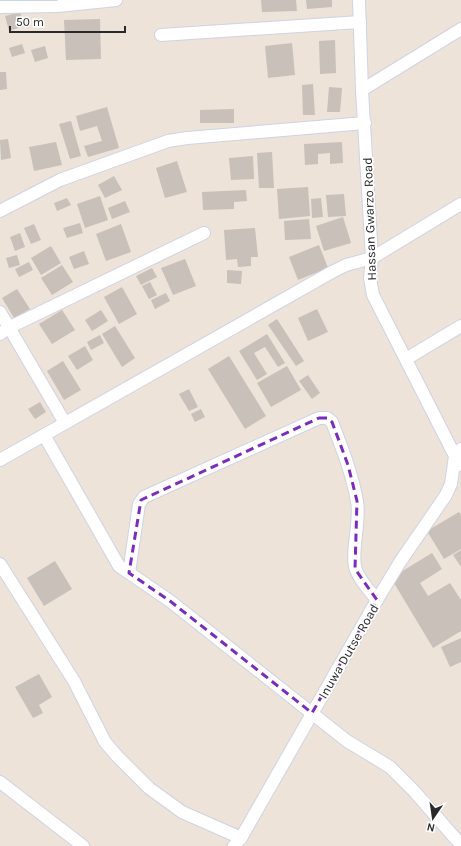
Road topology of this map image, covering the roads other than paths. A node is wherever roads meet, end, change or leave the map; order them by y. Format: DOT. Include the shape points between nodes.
graph roads {
  1 [pos="116,0"];
  2 [pos="359,0"];
  3 [pos="0,7"];
  4 [pos="360,22"];
  5 [pos="461,29"];
  6 [pos="161,35"];
  7 [pos="362,90"];
  8 [pos="364,123"];
  9 [pos="461,204"];
  10 [pos="0,211"];
  11 [pos="204,233"];
  12 [pos="372,258"];
  13 [pos="0,312"];
  14 [pos="461,326"];
  15 [pos="4,331"];
  16 [pos="406,359"];
  17 [pos="65,423"];
  18 [pos="44,435"];
  19 [pos="459,457"];
  20 [pos="0,460"];
  21 [pos="0,564"];
  22 [pos="129,573"];
  23 [pos="377,600"];
  24 [pos="312,713"];
  25 [pos="0,782"];
  26 [pos="238,842"];
  27 [pos="461,845"];
  28 [pos="82,846"];
  1 -- 3 [label="street" via="58,6"];
  2 -- 4 [label="street, Hassan Gwarzo Road"];
  4 -- 6 [label="street"];
  4 -- 7 [label="street, Hassan Gwarzo Road"];
  5 -- 7 [label="street"];
  7 -- 8 [label="street, Hassan Gwarzo Road"];
  8 -- 10 [label="street" via="187,138 168,142 60,180"];
  8 -- 12 [label="street, Hassan Gwarzo Road"];
  9 -- 12 [label="street"];
  11 -- 15 [label="street"];
  12 -- 16 [label="street, Hassan Gwarzo Road" via="370,278 373,295"];
  12 -- 17 [label="street" via="332,272"];
  13 -- 15 [label="street"];
  14 -- 16 [label="street"];
  15 -- 17 [label="street"];
  16 -- 19 [label="street, Hassan Gwarzo Road"];
  17 -- 18 [label="street"];
  18 -- 20 [label="street"];
  18 -- 22 [label="street" via="114,558 119,566"];
  19 -- 23 [label="street, Inuwa Dutse Road" via="446,495"];
  21 -- 26 [label="street" via="74,681 105,742 149,788 182,812"];
  22 -- 23 [label="street" via="139,504 144,496 319,418 327,418 332,422 343,451 357,501 355,569"];
  22 -- 24 [label="street" via="170,601"];
  23 -- 24 [label="street, Inuwa Dutse Road"];
  24 -- 26 [label="street, Inuwa Dutse Road"];
  24 -- 27 [label="street" via="347,741 390,767"];
  25 -- 28 [label="street"];
}
